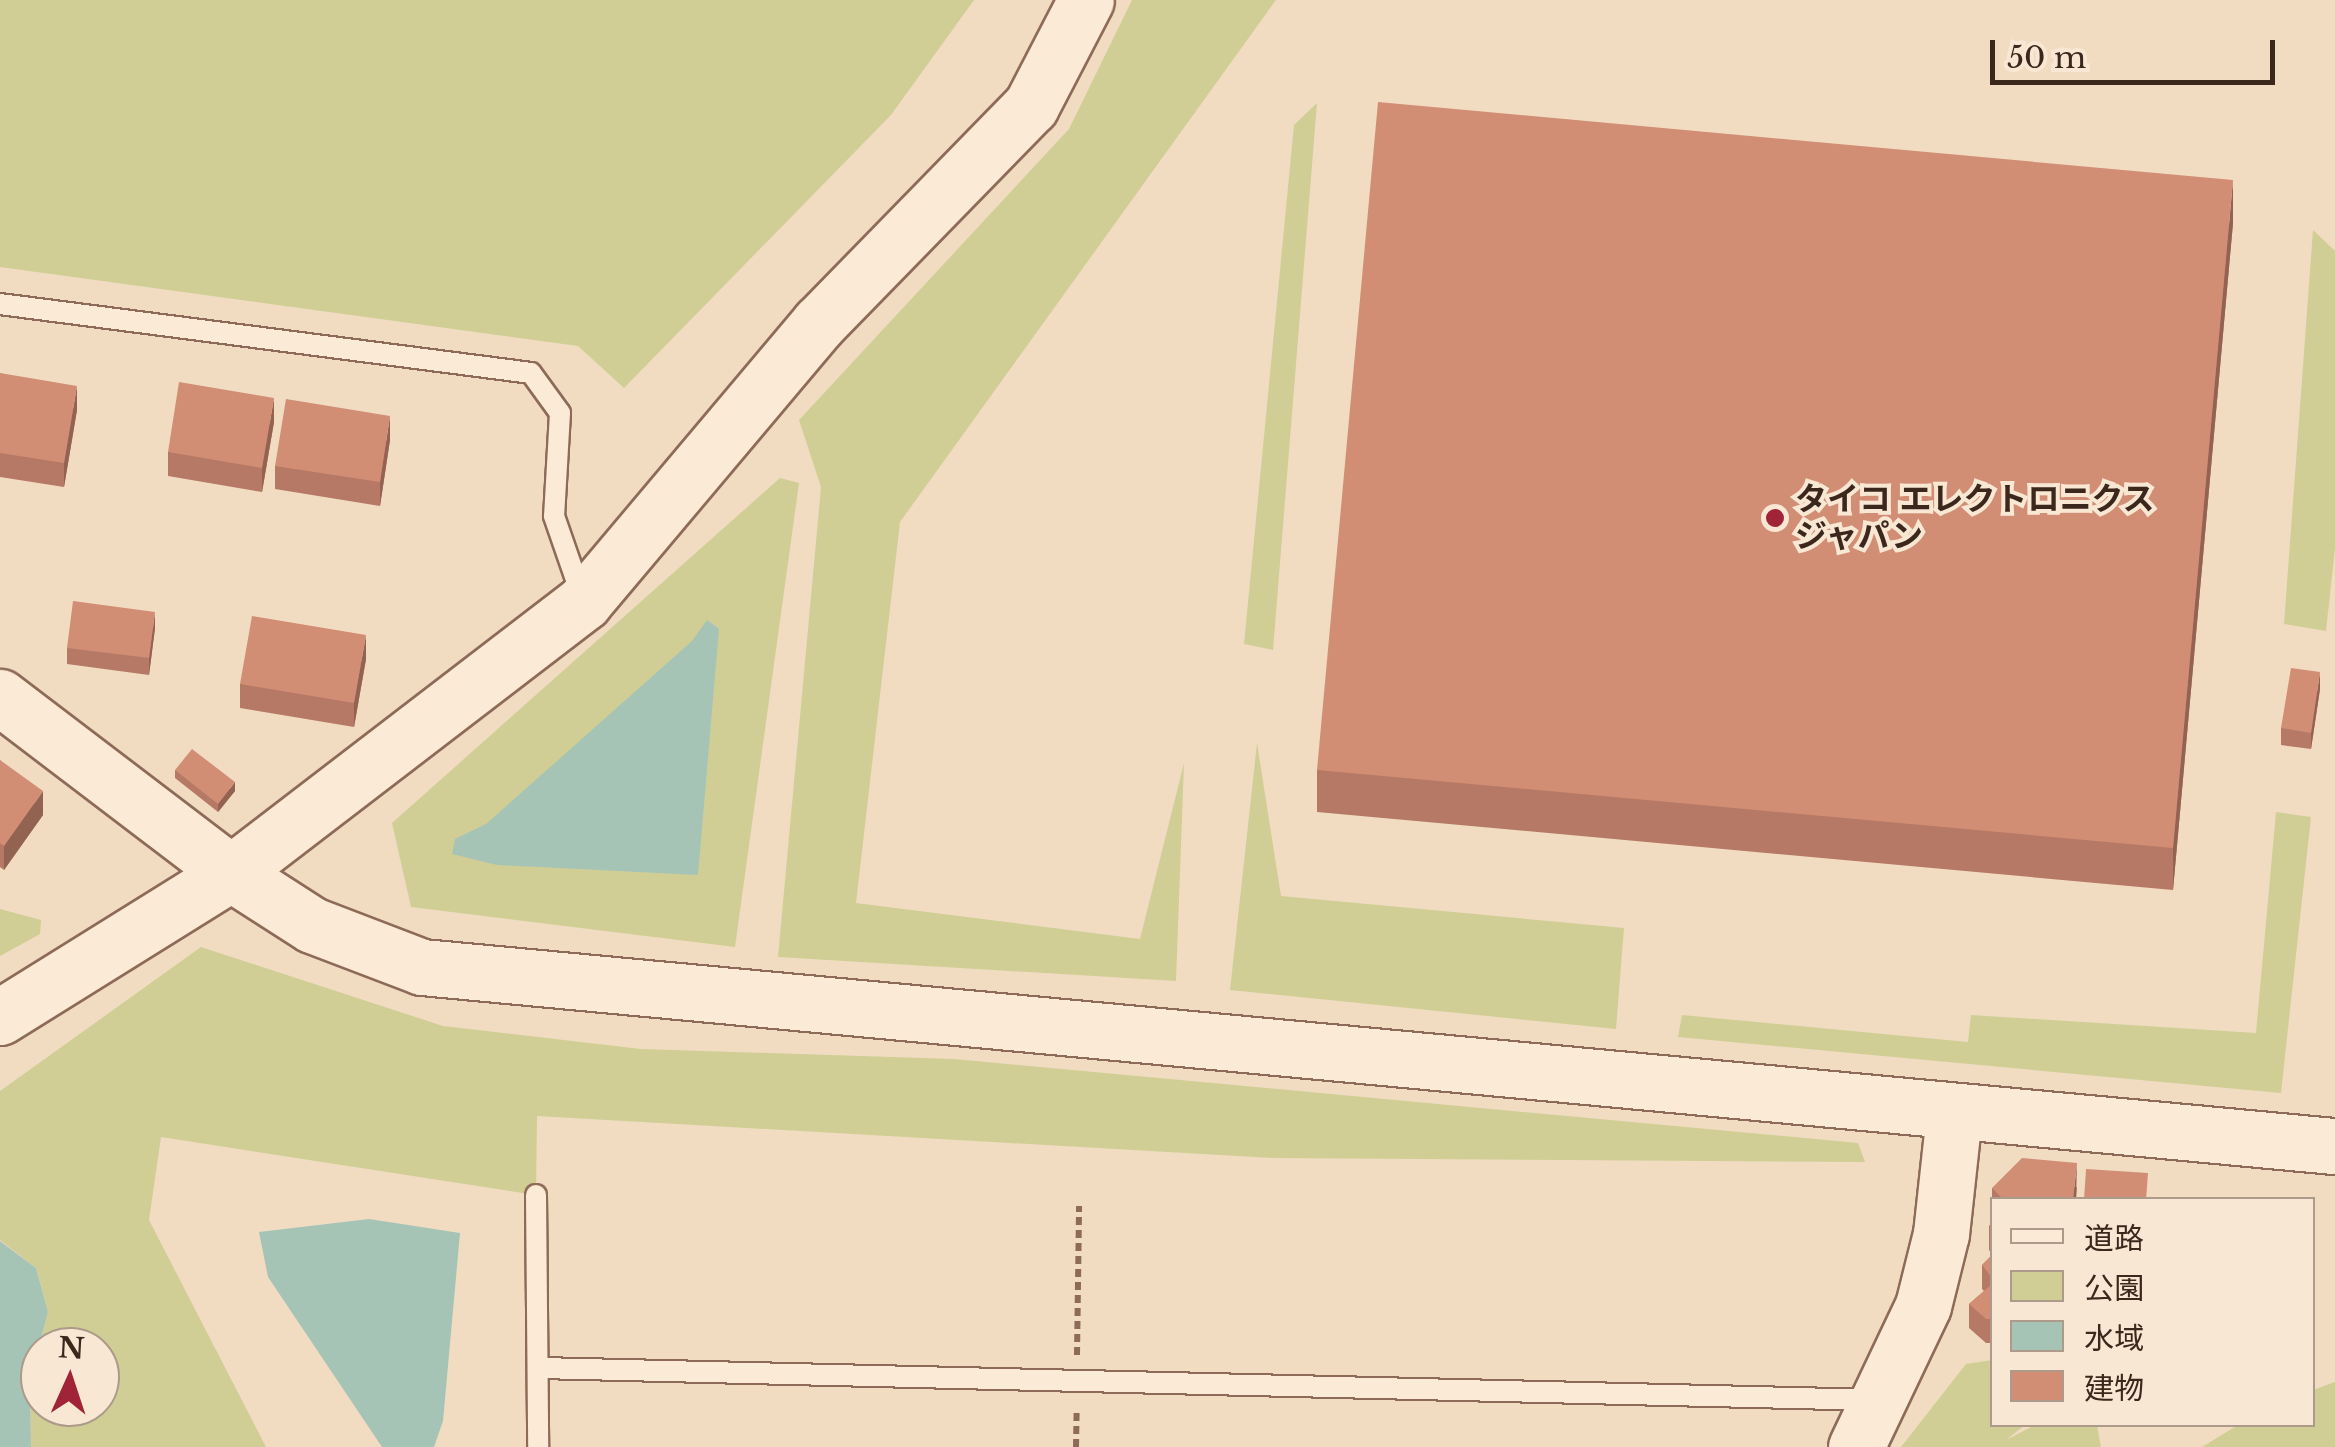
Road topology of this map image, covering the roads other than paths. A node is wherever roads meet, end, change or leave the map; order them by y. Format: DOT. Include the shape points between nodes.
graph roads {
  1 [pos="1086,0"];
  2 [pos="0,304"];
  3 [pos="584,602"];
  4 [pos="0,697"];
  5 [pos="231,872"];
  6 [pos="0,1017"];
  7 [pos="1954,1115"];
  8 [pos="2335,1146"];
  9 [pos="536,1195"];
  10 [pos="538,1368"];
  11 [pos="1882,1400"];
  12 [pos="538,1447"];
  13 [pos="1856,1447"];
  1 -- 3 [label="street" via="1031,106 820,324"];
  2 -- 3 [label="lane" via="531,373 560,414 554,516"];
  3 -- 5 [label="street"];
  4 -- 5 [label="street"];
  5 -- 6 [label="street"];
  5 -- 7 [label="street" via="312,925 422,967"];
  7 -- 8 [label="street"];
  7 -- 11 [label="street" via="1936,1252 1922,1306"];
  9 -- 10 [label="lane"];
  10 -- 11 [label="lane"];
  10 -- 12 [label="lane"];
  11 -- 13 [label="street"];
}
